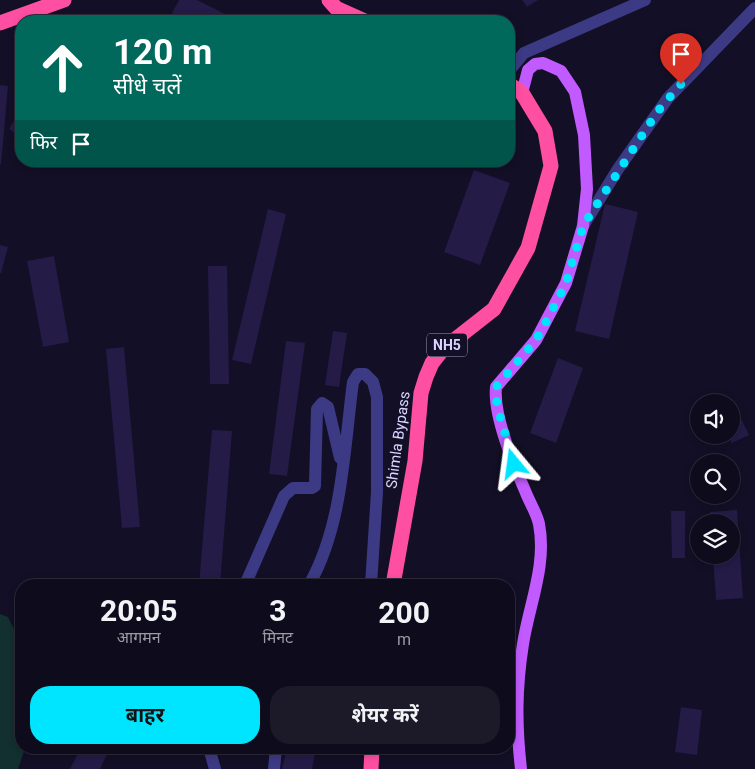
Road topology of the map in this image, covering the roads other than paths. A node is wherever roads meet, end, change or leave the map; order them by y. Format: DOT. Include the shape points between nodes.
graph roads {
  1 [pos="64,0"];
  2 [pos="329,0"];
  3 [pos="645,0"];
  4 [pos="755,8"];
  5 [pos="22,15"];
  6 [pos="352,15"];
  7 [pos="15,18"];
  8 [pos="0,23"];
  9 [pos="515,62"];
  10 [pos="515,88"];
  11 [pos="522,93"];
  12 [pos="583,226"];
  13 [pos="342,465"];
  14 [pos="248,579"];
  15 [pos="312,579"];
  16 [pos="371,579"];
  17 [pos="393,579"];
  18 [pos="211,754"];
  19 [pos="275,754"];
  20 [pos="372,754"];
  21 [pos="215,769"];
  22 [pos="274,769"];
  23 [pos="371,769"];
  24 [pos="521,769"];
  1 -- 5 [label="highway"];
  2 -- 6 [label="highway" via="336,8"];
  3 -- 9 [label="street" via="529,50"];
  4 -- 12 [label="street" via="668,98"];
  7 -- 8 [label="highway"];
  10 -- 11 [label="highway, NH5"];
  11 -- 12 [label="main road" via="528,70 543,62 561,71 575,92 587,164"];
  11 -- 17 [label="highway, Shimla Bypass / NH5" via="545,131 551,166 528,248 494,309 443,349 426,377 421,393 415,461"];
  12 -- 24 [label="main road" via="566,283 545,324 536,340 496,387 497,406 514,464 539,523 539,574 523,643 518,685 516,726"];
  13 -- 14 [label="street" via="328,407 322,403 317,409 315,486 293,488 284,496"];
  13 -- 15 [label="street" via="332,528"];
  13 -- 16 [label="street" via="354,382 358,374 365,374 373,382 377,397 377,492"];
  18 -- 21 [label="street"];
  19 -- 22 [label="street"];
  20 -- 23 [label="highway"];
}
